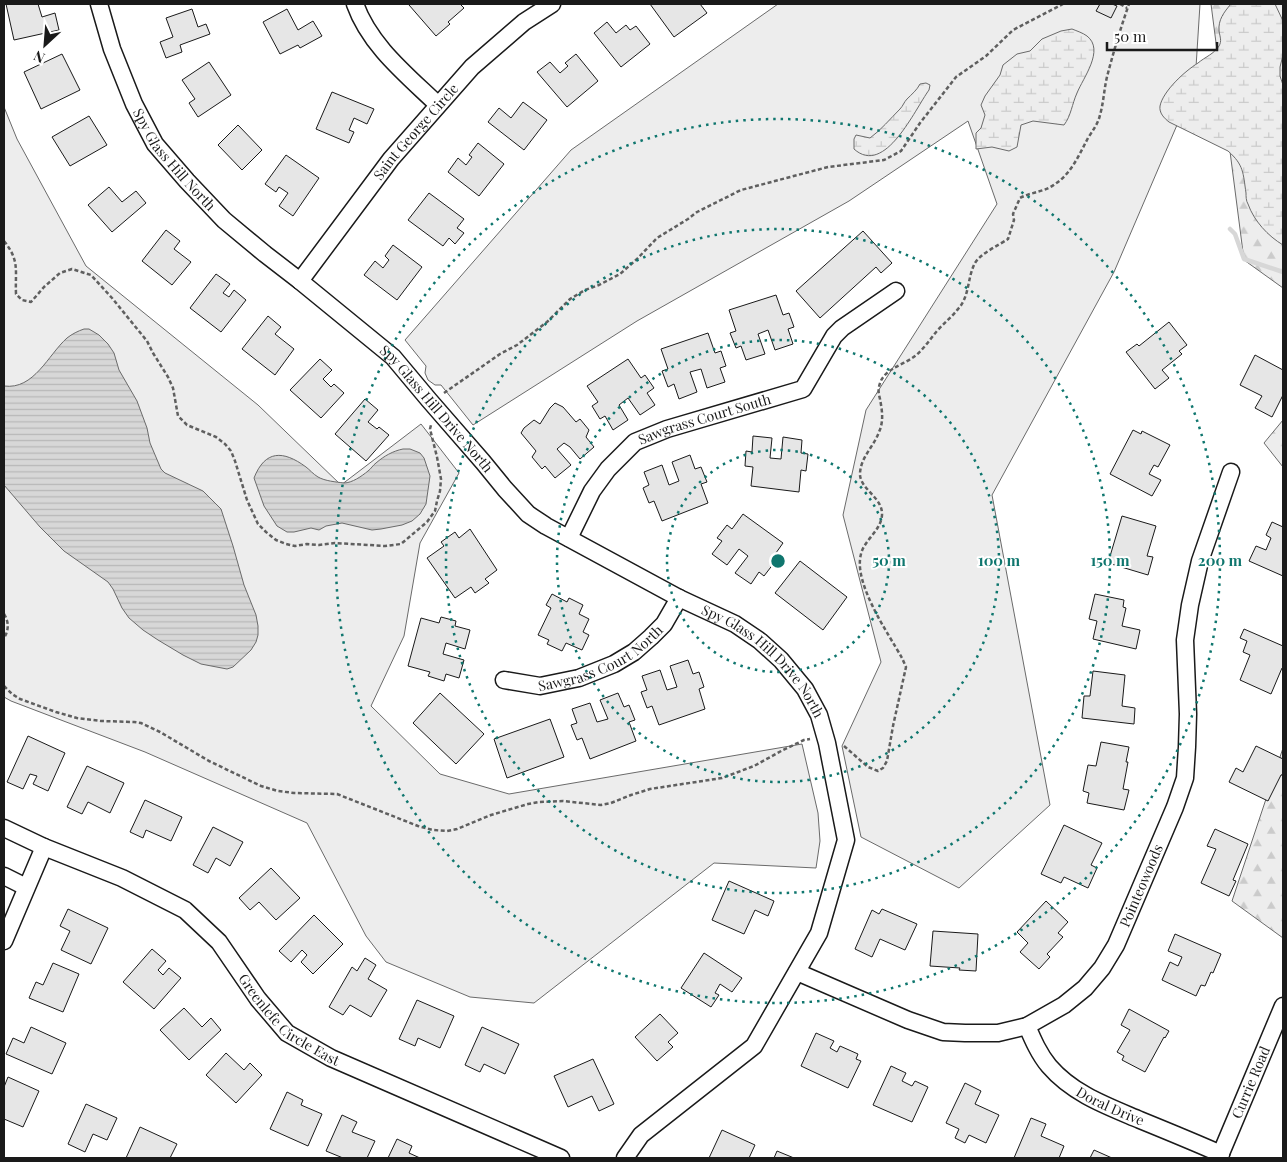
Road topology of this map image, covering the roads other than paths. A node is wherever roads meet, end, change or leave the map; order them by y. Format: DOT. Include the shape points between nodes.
graph roads {
  1 [pos="98,4"];
  2 [pos="355,4"];
  3 [pos="552,4"];
  4 [pos="438,105"];
  5 [pos="300,281"];
  6 [pos="896,291"];
  7 [pos="1231,472"];
  8 [pos="569,538"];
  9 [pos="679,598"];
  10 [pos="504,680"];
  11 [pos="4,828"];
  12 [pos="44,847"];
  13 [pos="4,876"];
  14 [pos="26,887"];
  15 [pos="4,941"];
  16 [pos="797,972"];
  17 [pos="1283,1006"];
  18 [pos="1027,1026"];
  19 [pos="1220,1156"];
  20 [pos="561,1158"];
  21 [pos="625,1158"];
  1 -- 5 [label="street, Spy Glass Hill North" via="134,104 155,144 224,220"];
  2 -- 4 [label="street" via="373,38 386,54"];
  3 -- 4 [label="street, Saint George Circle" via="524,22 472,66"];
  4 -- 5 [label="street, Saint George Circle" via="391,159"];
  5 -- 8 [label="street, Spy Glass Hill Drive North" via="394,357 504,490 528,514"];
  6 -- 8 [label="street, Sawgrass Court South" via="834,336 803,389 667,429 635,442 592,491"];
  7 -- 18 [label="street, Pointeowoods" via="1200,561 1190,605 1185,640 1188,714 1185,778 1175,807 1116,946 1102,968 1064,1005"];
  8 -- 9 [label="street, Spy Glass Hill Drive North"];
  9 -- 10 [label="street, Sawgrass Court North" via="664,624 634,652 614,664 579,678 540,686"];
  9 -- 16 [label="street, Spy Glass Hill Drive North" via="735,624 760,641 805,689 819,714 846,840 820,933"];
  11 -- 12 [label="street, Greenlefe Circle East"];
  12 -- 14 [label="street"];
  12 -- 20 [label="street, Greenlefe Circle East" via="122,878 185,910 219,942 258,999 287,1033 331,1058"];
  13 -- 14 [label="street"];
  14 -- 15 [label="street"];
  16 -- 18 [label="street, Pointeowoods" via="943,1032 998,1033"];
  16 -- 21 [label="street, Spy Glass Hill Drive North" via="754,1046 641,1135"];
  17 -- 19 [label="street, Currie Road"];
  18 -- 19 [label="street, Doral Drive" via="1036,1048 1048,1065 1076,1090"];
}
